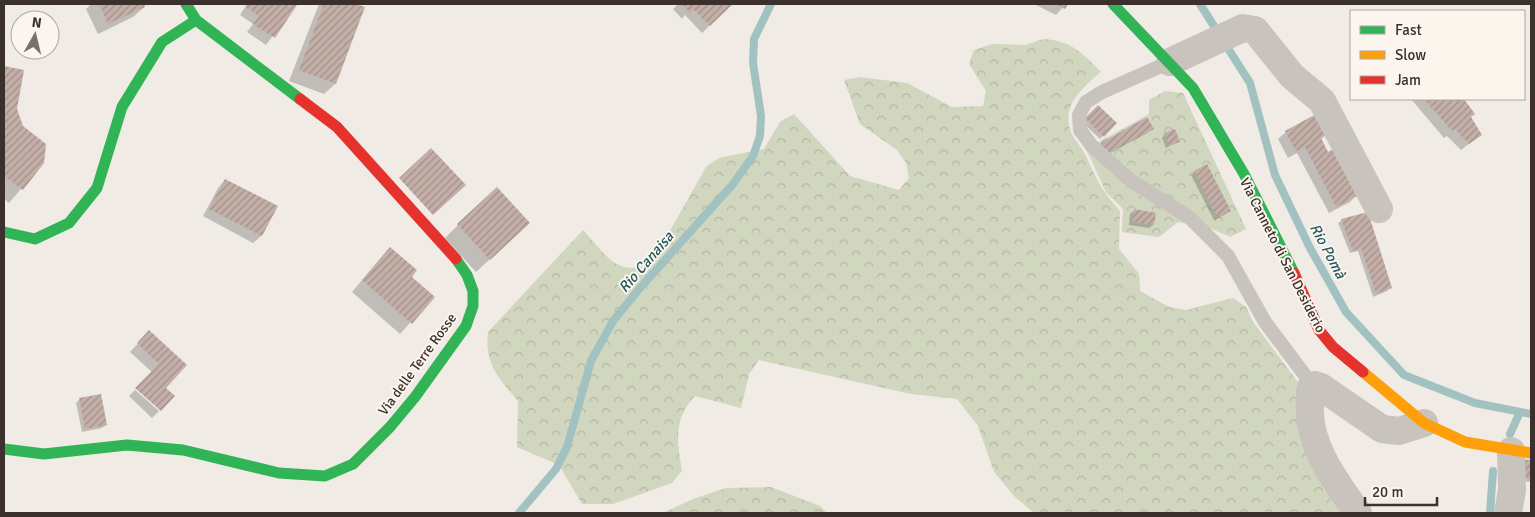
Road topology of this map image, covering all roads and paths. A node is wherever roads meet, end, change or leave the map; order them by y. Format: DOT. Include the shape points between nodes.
graph roads {
  1 [pos="186,4"];
  2 [pos="1113,4"];
  3 [pos="196,20"];
  4 [pos="1170,62"];
  5 [pos="1379,209"];
  6 [pos="4,232"];
  7 [pos="1313,386"];
  8 [pos="1424,423"];
  9 [pos="4,449"];
  10 [pos="1521,452"];
  11 [pos="1358,513"];
  12 [pos="1508,513"];
  1 -- 3 [label="street, Via delle Terre Rosse"];
  2 -- 4 [label="street, Via Canneto di San Desiderio"];
  3 -- 6 [label="street" via="162,42 122,107 97,188 69,223 35,239"];
  3 -- 9 [label="street, Via delle Terre Rosse" via="337,128 458,261 473,291 473,306 466,326 390,427 353,464 324,476 279,474 183,450 127,445 44,454"];
  4 -- 5 [label="street" via="1244,28 1260,33 1292,76 1322,101"];
  4 -- 7 [label="lane" via="1086,102 1079,115 1080,130 1092,146 1123,173 1190,218 1228,256 1265,322"];
  4 -- 8 [label="street, Via Canneto di San Desiderio" via="1193,88 1244,174 1319,330 1333,347"];
  7 -- 8 [label="street" via="1321,387 1382,429 1399,431"];
  7 -- 11 [label="street" via="1309,416 1312,434 1335,480"];
  8 -- 10 [label="street, Via Canneto di San Desiderio" via="1465,442"];
  10 -- 12 [label="street" via="1512,482"];
}
